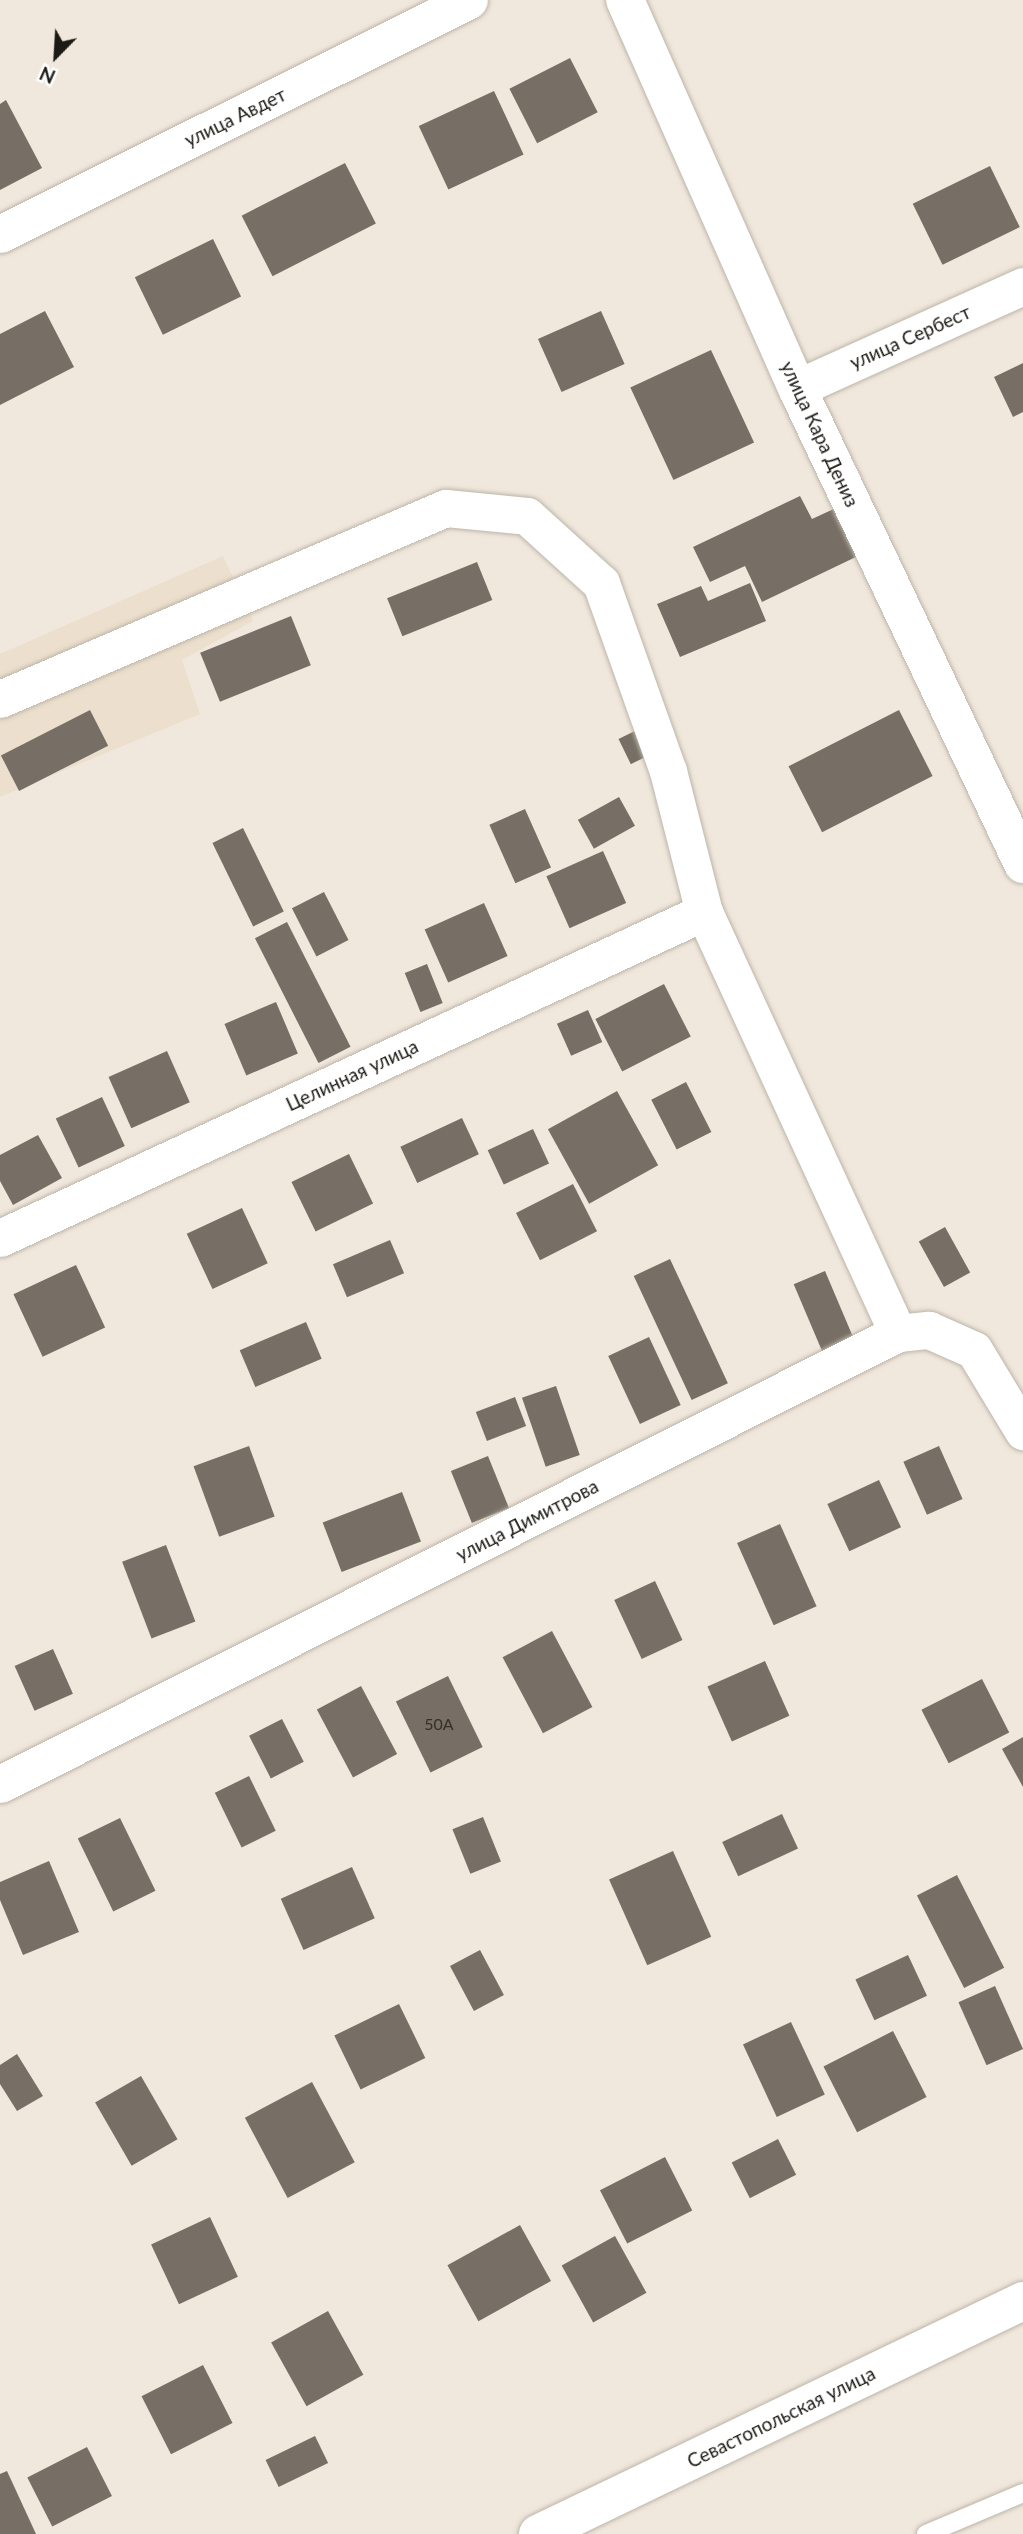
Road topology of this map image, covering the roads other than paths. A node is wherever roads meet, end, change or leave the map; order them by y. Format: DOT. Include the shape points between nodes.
graph roads {
  1 [pos="469,0"];
  2 [pos="625,0"];
  3 [pos="0,234"];
  4 [pos="1023,286"];
  5 [pos="797,387"];
  6 [pos="0,699"];
  7 [pos="1013,822"];
  8 [pos="1023,864"];
  9 [pos="704,912"];
  10 [pos="0,1238"];
  11 [pos="898,1334"];
  12 [pos="1023,1431"];
  13 [pos="0,1784"];
  14 [pos="1023,2301"];
  15 [pos="1023,2493"];
  16 [pos="538,2534"];
  17 [pos="926,2534"];
  1 -- 3 [label="street, улица Авдет"];
  2 -- 5 [label="main road, улица Кара Дениз"];
  4 -- 5 [label="street, улица Сербест"];
  5 -- 7 [label="main road, улица Кара Дениз"];
  6 -- 9 [label="street" via="446,508 527,516 601,583 668,771"];
  7 -- 8 [label="main road, улица Кара Дениз"];
  9 -- 10 [label="street, Целинная улица"];
  9 -- 11 [label="street"];
  11 -- 12 [label="street, улица Димитрова" via="929,1330 974,1350"];
  11 -- 13 [label="street, улица Димитрова"];
  14 -- 16 [label="main road, Севастопольская улица"];
  15 -- 17 [label="lane"];
}
